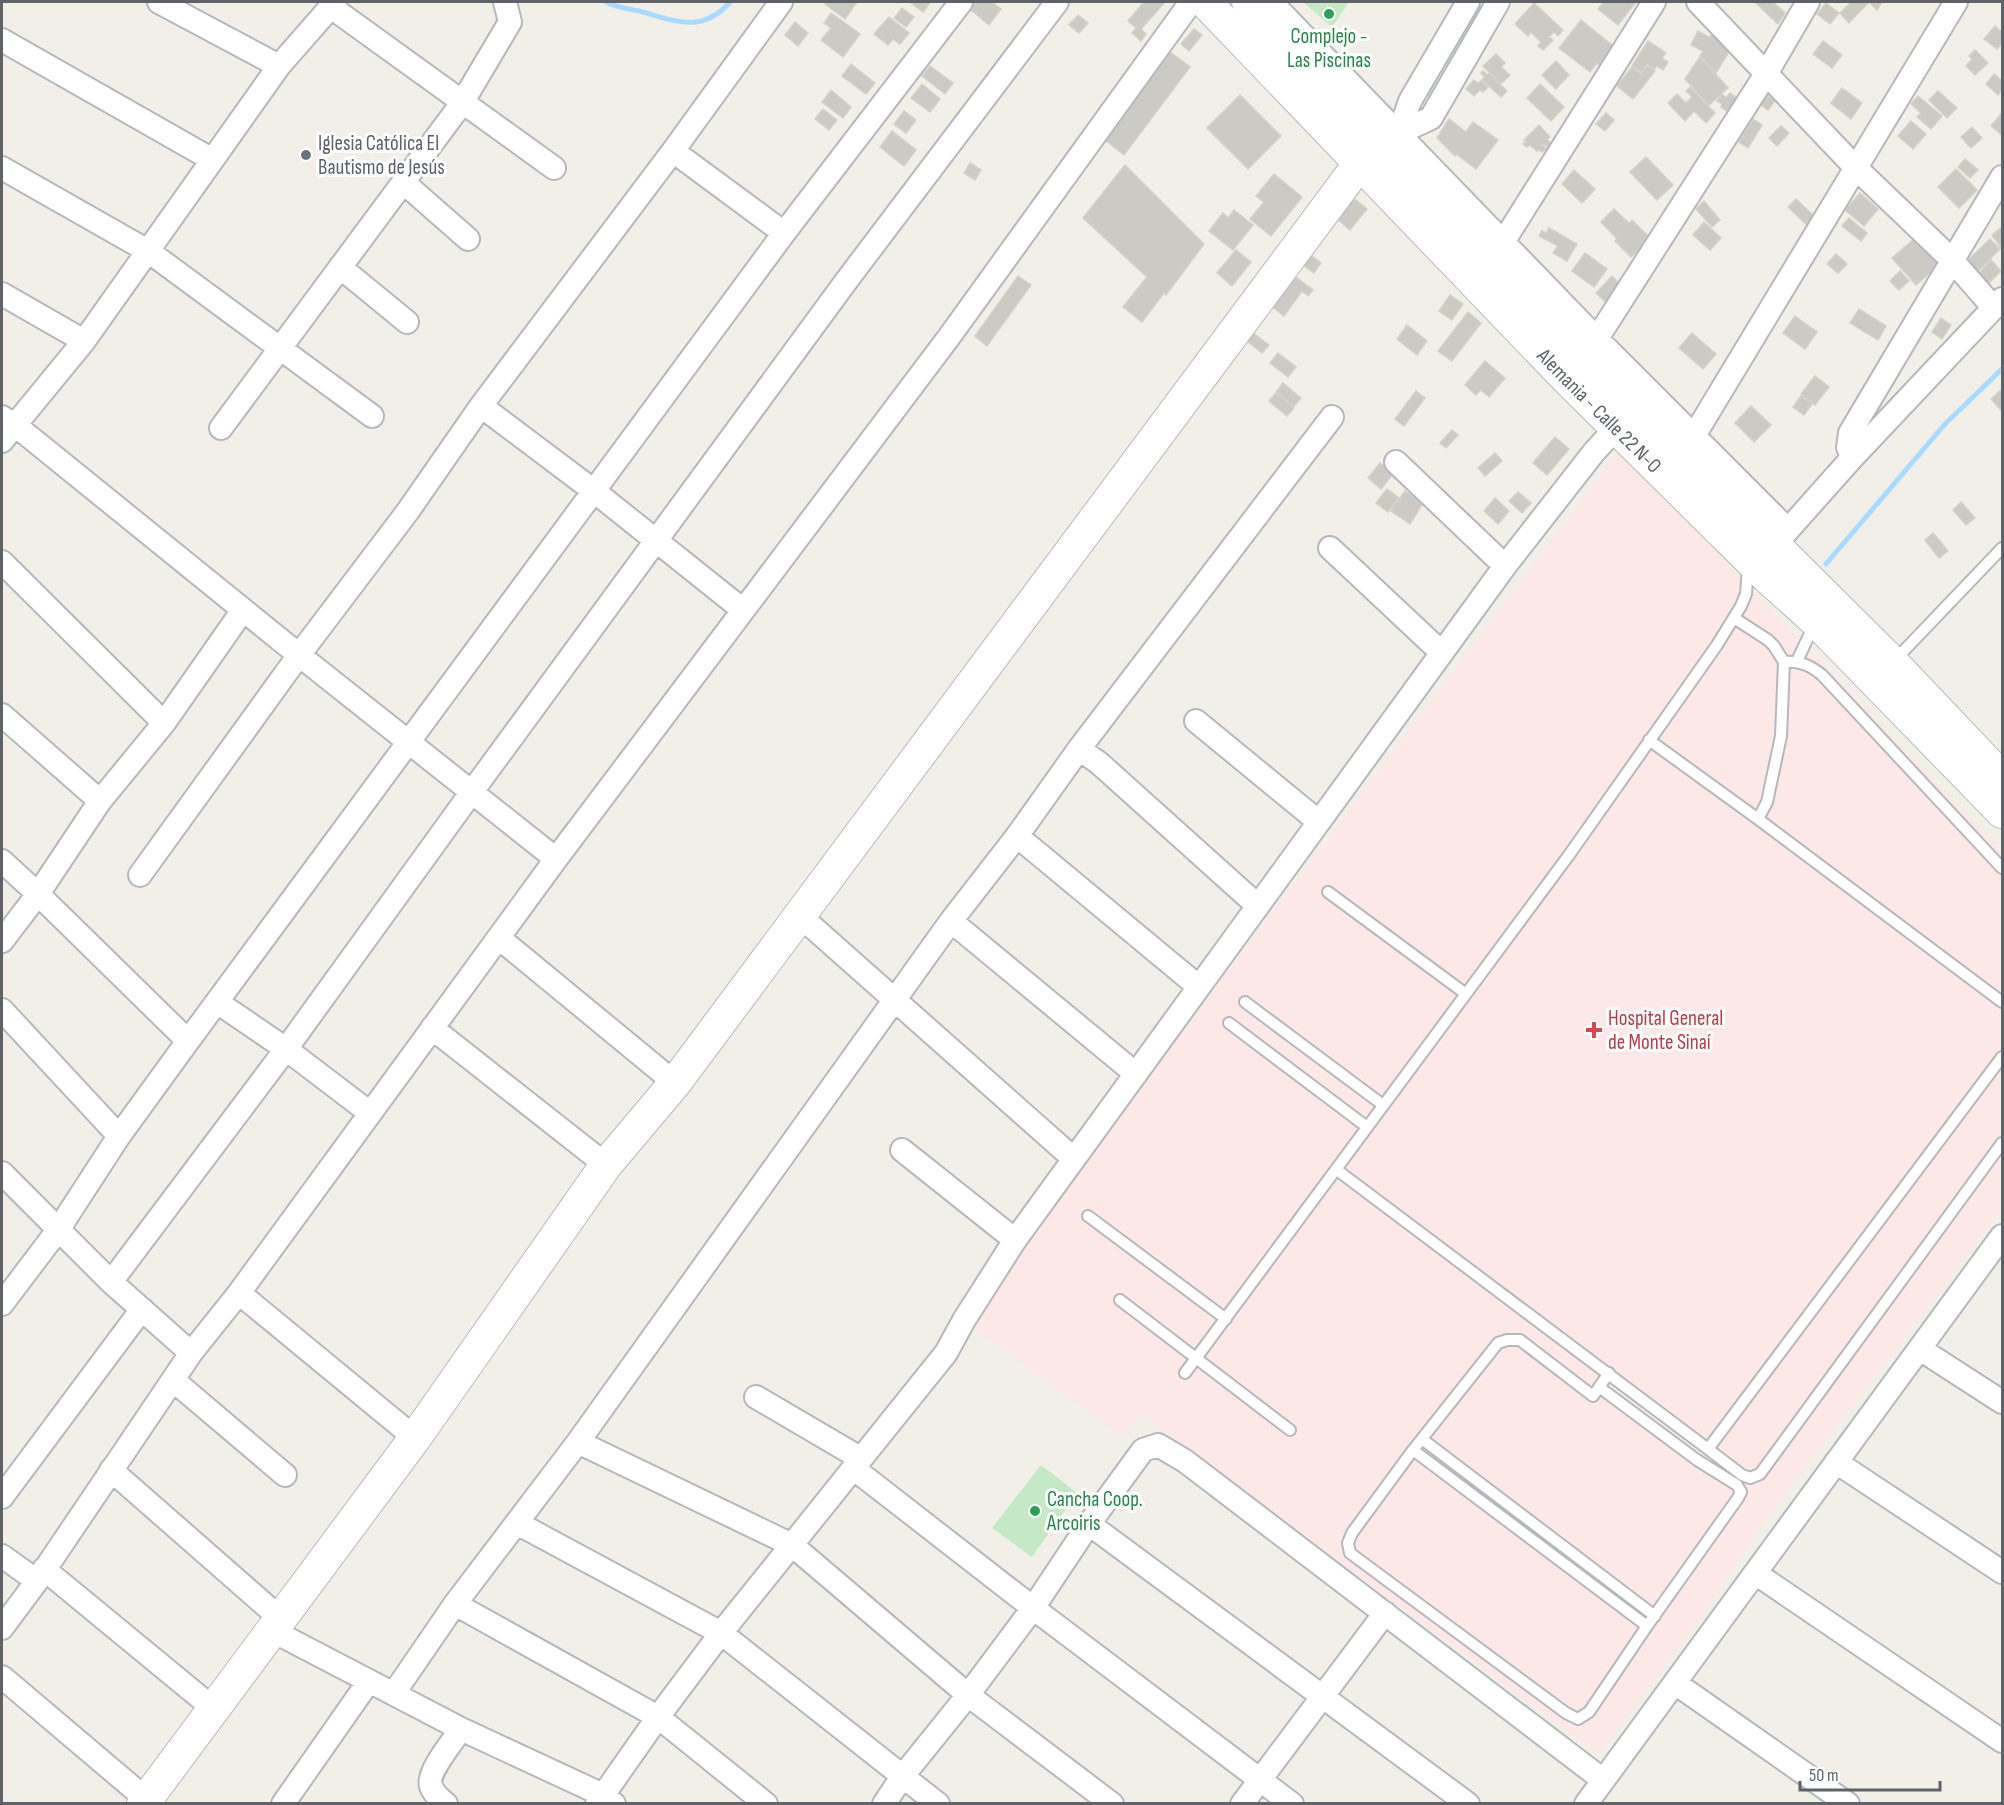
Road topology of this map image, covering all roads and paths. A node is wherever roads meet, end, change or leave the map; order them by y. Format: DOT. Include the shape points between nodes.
graph roads {
  1 [pos="159,2"];
  2 [pos="505,2"];
  3 [pos="781,2"];
  4 [pos="961,2"];
  5 [pos="1057,2"];
  6 [pos="1191,2"];
  7 [pos="1205,2"];
  8 [pos="1248,2"];
  9 [pos="1271,2"];
  10 [pos="1468,2"];
  11 [pos="1498,2"];
  12 [pos="1654,2"];
  13 [pos="1698,2"];
  14 [pos="1808,2"];
  15 [pos="1956,2"];
  16 [pos="333,4"];
  17 [pos="2,40"];
  18 [pos="279,66"];
  19 [pos="1766,74"];
  20 [pos="462,103"];
  21 [pos="1392,140"];
  22 [pos="674,151"];
  23 [pos="211,159"];
  24 [pos="1360,163"];
  25 [pos="2,168"];
  26 [pos="554,168"];
  27 [pos="1856,168"];
  28 [pos="2002,177"];
  29 [pos="403,182"];
  30 [pos="784,233"];
  31 [pos="468,239"];
  32 [pos="148,251"];
  33 [pos="1498,251"];
  34 [pos="1952,260"];
  35 [pos="340,267"];
  36 [pos="2,294"];
  37 [pos="1998,303"];
  38 [pos="407,322"];
  39 [pos="84,340"];
  40 [pos="280,348"];
  41 [pos="1591,348"];
  42 [pos="481,406"];
  43 [pos="372,416"];
  44 [pos="1332,417"];
  45 [pos="6,428"];
  46 [pos="221,428"];
  47 [pos="1616,428"];
  48 [pos="1688,446"];
  49 [pos="1852,458"];
  50 [pos="1396,462"];
  51 [pos="594,491"];
  52 [pos="656,541"];
  53 [pos="1771,544"];
  54 [pos="1330,548"];
  55 [pos="2002,548"];
  56 [pos="2,562"];
  57 [pos="1505,566"];
  58 [pos="243,610"];
  59 [pos="743,610"];
  60 [pos="1734,618"];
  61 [pos="1816,621"];
  62 [pos="1442,653"];
  63 [pos="299,655"];
  64 [pos="1797,661"];
  65 [pos="1784,662"];
  66 [pos="1892,662"];
  67 [pos="2,714"];
  68 [pos="1196,721"];
  69 [pos="164,723"];
  70 [pos="1649,740"];
  71 [pos="410,742"];
  72 [pos="1079,749"];
  73 [pos="2002,778"];
  74 [pos="471,793"];
  75 [pos="100,801"];
  76 [pos="2002,812"];
  77 [pos="1758,819"];
  78 [pos="1319,822"];
  79 [pos="1017,836"];
  80 [pos="556,859"];
  81 [pos="2,861"];
  82 [pos="2002,867"];
  83 [pos="140,874"];
  84 [pos="1328,892"];
  85 [pos="38,894"];
  86 [pos="1257,906"];
  87 [pos="799,915"];
  88 [pos="951,921"];
  89 [pos="499,938"];
  90 [pos="2,941"];
  91 [pos="1199,987"];
  92 [pos="1466,994"];
  93 [pos="894,999"];
  94 [pos="217,1002"];
  95 [pos="1245,1002"];
  96 [pos="2002,1002"];
  97 [pos="2,1010"];
  98 [pos="1228,1023"];
  99 [pos="432,1028"];
  100 [pos="188,1041"];
  101 [pos="286,1049"];
  102 [pos="2002,1058"];
  103 [pos="1136,1074"];
  104 [pos="675,1083"];
  105 [pos="1383,1105"];
  106 [pos="370,1113"];
  107 [pos="1367,1127"];
  108 [pos="119,1136"];
  109 [pos="2002,1143"];
  110 [pos="902,1150"];
  111 [pos="1074,1159"];
  112 [pos="606,1165"];
  113 [pos="1337,1170"];
  114 [pos="2,1173"];
  115 [pos="1088,1216"];
  116 [pos="58,1230"];
  117 [pos="2002,1236"];
  118 [pos="1015,1240"];
  119 [pos="111,1282"];
  120 [pos="239,1293"];
  121 [pos="1120,1300"];
  122 [pos="2,1304"];
  123 [pos="142,1309"];
  124 [pos="1226,1319"];
  125 [pos="1920,1349"];
  126 [pos="191,1353"];
  127 [pos="1196,1358"];
  128 [pos="1185,1373"];
  129 [pos="1609,1373"];
  130 [pos="172,1380"];
  131 [pos="1599,1387"];
  132 [pos="756,1397"];
  133 [pos="2002,1402"];
  134 [pos="1290,1430"];
  135 [pos="415,1438"];
  136 [pos="1422,1439"];
  137 [pos="578,1442"];
  138 [pos="1708,1449"];
  139 [pos="1413,1450"];
  140 [pos="1836,1462"];
  141 [pos="857,1463"];
  142 [pos="111,1470"];
  143 [pos="285,1475"];
  144 [pos="2,1497"];
  145 [pos="517,1523"];
  146 [pos="1089,1524"];
  147 [pos="792,1545"];
  148 [pos="2,1556"];
  149 [pos="2002,1572"];
  150 [pos="1755,1573"];
  151 [pos="41,1575"];
  152 [pos="455,1604"];
  153 [pos="1033,1608"];
  154 [pos="1385,1613"];
  155 [pos="1655,1616"];
  156 [pos="277,1625"];
  157 [pos="1647,1626"];
  158 [pos="2,1628"];
  159 [pos="721,1633"];
  160 [pos="2,1677"];
  161 [pos="369,1681"];
  162 [pos="1675,1683"];
  163 [pos="394,1693"];
  164 [pos="968,1695"];
  165 [pos="1321,1696"];
  166 [pos="214,1709"];
  167 [pos="658,1717"];
  168 [pos="462,1729"];
  169 [pos="2002,1740"];
  170 [pos="902,1777"];
  171 [pos="1260,1779"];
  172 [pos="1594,1796"];
  173 [pos="604,1800"];
  174 [pos="144,1801"];
  175 [pos="282,1803"];
  176 [pos="446,1803"];
  177 [pos="766,1803"];
  178 [pos="884,1803"];
  179 [pos="938,1803"];
  180 [pos="1112,1803"];
  181 [pos="1242,1803"];
  182 [pos="1292,1803"];
  183 [pos="1468,1803"];
  184 [pos="1848,1803"];
  1 -- 18 [label="street"];
  2 -- 20 [label="street" via="510,22"];
  3 -- 22 [label="street"];
  4 -- 30 [label="street"];
  5 -- 52 [label="street" via="847,279"];
  6 -- 59 [label="street" via="949,337"];
  7 -- 24 [label="street, Alemania - Calle 22 N-O"];
  8 -- 21 [label="street, Alemania - Calle 22 N-O"];
  9 -- 21 [label="street"];
  10 -- 21 [label="street" via="1410,101"];
  11 -- 21 [label="street" via="1431,118"];
  12 -- 33 [label="street"];
  13 -- 19 [label="street"];
  14 -- 19 [label="street"];
  15 -- 27 [label="street"];
  16 -- 18 [label="street"];
  16 -- 20 [label="street"];
  17 -- 23 [label="street"];
  18 -- 23 [label="street"];
  19 -- 27 [label="street"];
  19 -- 41 [label="street"];
  20 -- 26 [label="street"];
  20 -- 29 [label="street"];
  21 -- 24 [label="street"];
  21 -- 33 [label="street, Alemania - Calle 22 N-O"];
  22 -- 30 [label="street"];
  22 -- 42 [label="street"];
  23 -- 32 [label="street"];
  24 -- 47 [label="street, Alemania - Calle 22 N-O"];
  24 -- 87 [label="street"];
  25 -- 32 [label="street"];
  27 -- 34 [label="street"];
  27 -- 48 [label="street"];
  28 -- 34 [label="street"];
  29 -- 31 [label="street"];
  29 -- 35 [label="street"];
  30 -- 51 [label="street"];
  32 -- 39 [label="street"];
  32 -- 40 [label="street"];
  33 -- 41 [label="street, Alemania - Calle 22 N-O"];
  34 -- 37 [label="street"];
  34 -- 49 [label="street" via="1850,433 1848,447"];
  35 -- 38 [label="street"];
  35 -- 40 [label="street"];
  36 -- 39 [label="street"];
  37 -- 49 [label="street"];
  39 -- 45 [label="street"];
  40 -- 43 [label="street"];
  40 -- 46 [label="street"];
  41 -- 48 [label="street, Alemania - Calle 22 N-O"];
  42 -- 51 [label="street"];
  42 -- 63 [label="street" via="408,511"];
  44 -- 72 [label="street"];
  45 -- 58 [label="street"];
  47 -- 53 [label="street, Alemania - Calle 22 N-O"];
  47 -- 57 [label="street"];
  48 -- 53 [label="street, Alemania - Calle 22 N-O"];
  49 -- 53 [label="street"];
  50 -- 57 [label="street"];
  51 -- 52 [label="street"];
  51 -- 71 [label="street"];
  52 -- 59 [label="street"];
  52 -- 74 [label="street"];
  53 -- 60 [label="lane"];
  53 -- 61 [label="street, Alemania - Calle 22 N-O" via="1766,576"];
  53 -- 66 [label="street, Alemania - Calle 22 N-O"];
  54 -- 62 [label="street"];
  55 -- 66 [label="lane"];
  56 -- 69 [label="street"];
  57 -- 62 [label="street"];
  58 -- 63 [label="street"];
  58 -- 69 [label="street"];
  59 -- 80 [label="street"];
  60 -- 65 [label="lane" via="1768,640"];
  60 -- 70 [label="lane"];
  61 -- 64 [label="lane"];
  61 -- 76 [label="street, Alemania - Calle 22 N-O"];
  62 -- 78 [label="street"];
  63 -- 71 [label="street"];
  63 -- 83 [label="street"];
  64 -- 65 [label="lane"];
  64 -- 82 [label="lane" via="1822,675"];
  65 -- 77 [label="lane" via="1781,736 1767,802"];
  66 -- 73 [label="street, Alemania - Calle 22 N-O"];
  67 -- 75 [label="street"];
  68 -- 78 [label="street"];
  69 -- 75 [label="street"];
  70 -- 77 [label="lane"];
  70 -- 92 [label="lane"];
  71 -- 74 [label="street"];
  71 -- 94 [label="street"];
  72 -- 79 [label="street"];
  72 -- 86 [label="street"];
  74 -- 80 [label="street"];
  74 -- 101 [label="street"];
  75 -- 85 [label="street"];
  77 -- 96 [label="lane"];
  78 -- 86 [label="street"];
  79 -- 88 [label="street"];
  79 -- 91 [label="street"];
  80 -- 89 [label="street"];
  81 -- 85 [label="street"];
  84 -- 92 [label="lane"];
  85 -- 90 [label="street"];
  85 -- 100 [label="street"];
  86 -- 91 [label="street"];
  87 -- 93 [label="street"];
  87 -- 104 [label="street"];
  88 -- 93 [label="street"];
  88 -- 103 [label="street"];
  89 -- 99 [label="street"];
  89 -- 104 [label="street"];
  91 -- 103 [label="street"];
  92 -- 105 [label="lane"];
  93 -- 111 [label="street"];
  93 -- 137 [label="street"];
  94 -- 100 [label="street"];
  94 -- 101 [label="street"];
  95 -- 105 [label="lane"];
  97 -- 108 [label="street"];
  98 -- 107 [label="lane"];
  99 -- 106 [label="street"];
  99 -- 112 [label="street"];
  100 -- 108 [label="street"];
  101 -- 106 [label="street"];
  101 -- 119 [label="street"];
  102 -- 138 [label="lane"];
  103 -- 111 [label="street"];
  104 -- 112 [label="street"];
  105 -- 107 [label="lane"];
  106 -- 120 [label="street"];
  107 -- 113 [label="lane"];
  108 -- 116 [label="street"];
  109 -- 138 [label="lane" via="1760,1474 1750,1478"];
  110 -- 118 [label="street"];
  111 -- 118 [label="street"];
  112 -- 135 [label="street"];
  113 -- 124 [label="lane"];
  113 -- 129 [label="lane"];
  114 -- 116 [label="street"];
  115 -- 124 [label="lane"];
  116 -- 119 [label="street"];
  116 -- 122 [label="street"];
  117 -- 125 [label="street"];
  118 -- 141 [label="street" via="946,1353"];
  119 -- 123 [label="street"];
  120 -- 126 [label="street"];
  120 -- 135 [label="street"];
  121 -- 127 [label="lane"];
  123 -- 126 [label="street"];
  123 -- 144 [label="street"];
  124 -- 127 [label="lane"];
  125 -- 133 [label="street"];
  125 -- 140 [label="street"];
  126 -- 130 [label="street"];
  127 -- 128 [label="lane"];
  127 -- 134 [label="lane"];
  129 -- 131 [label="lane"];
  129 -- 138 [label="lane"];
  130 -- 142 [label="street"];
  130 -- 143 [label="street"];
  131 -- 136 [label="lane" via="1593,1396 1520,1340 1507,1340 1498,1343"];
  131 -- 155 [label="lane" via="1737,1485 1741,1492"];
  132 -- 141 [label="street"];
  135 -- 156 [label="street"];
  136 -- 139 [label="lane"];
  136 -- 155 [label="lane"];
  137 -- 145 [label="street"];
  137 -- 147 [label="street"];
  139 -- 157 [label="lane"];
  139 -- 157 [label="lane" via="1352,1533 1350,1553 1578,1719 1589,1712"];
  140 -- 149 [label="street"];
  140 -- 150 [label="street"];
  141 -- 147 [label="street"];
  141 -- 153 [label="street"];
  142 -- 151 [label="street"];
  142 -- 156 [label="street"];
  145 -- 152 [label="street"];
  145 -- 159 [label="street"];
  146 -- 153 [label="street"];
  146 -- 154 [label="street" via="1143,1450 1158,1446 1185,1461"];
  146 -- 165 [label="street"];
  147 -- 159 [label="street"];
  147 -- 164 [label="street"];
  148 -- 151 [label="street"];
  150 -- 162 [label="street"];
  150 -- 169 [label="street"];
  151 -- 158 [label="street"];
  151 -- 166 [label="street"];
  152 -- 163 [label="street"];
  152 -- 167 [label="street"];
  153 -- 164 [label="street"];
  153 -- 171 [label="street"];
  154 -- 165 [label="street"];
  154 -- 172 [label="street"];
  155 -- 157 [label="lane"];
  156 -- 161 [label="street"];
  156 -- 166 [label="street"];
  159 -- 167 [label="street"];
  159 -- 170 [label="street"];
  160 -- 174 [label="street"];
  161 -- 163 [label="street"];
  161 -- 175 [label="street"];
  162 -- 172 [label="street"];
  162 -- 184 [label="street"];
  163 -- 168 [label="street"];
  164 -- 170 [label="street"];
  164 -- 180 [label="street"];
  165 -- 171 [label="street"];
  165 -- 183 [label="street"];
  166 -- 174 [label="street"];
  167 -- 173 [label="street"];
  167 -- 177 [label="street"];
  168 -- 173 [label="street"];
  168 -- 176 [label="street" via="430,1774 430,1785"];
  170 -- 178 [label="street"];
  170 -- 179 [label="street"];
  171 -- 181 [label="street"];
  171 -- 182 [label="street"];
}
